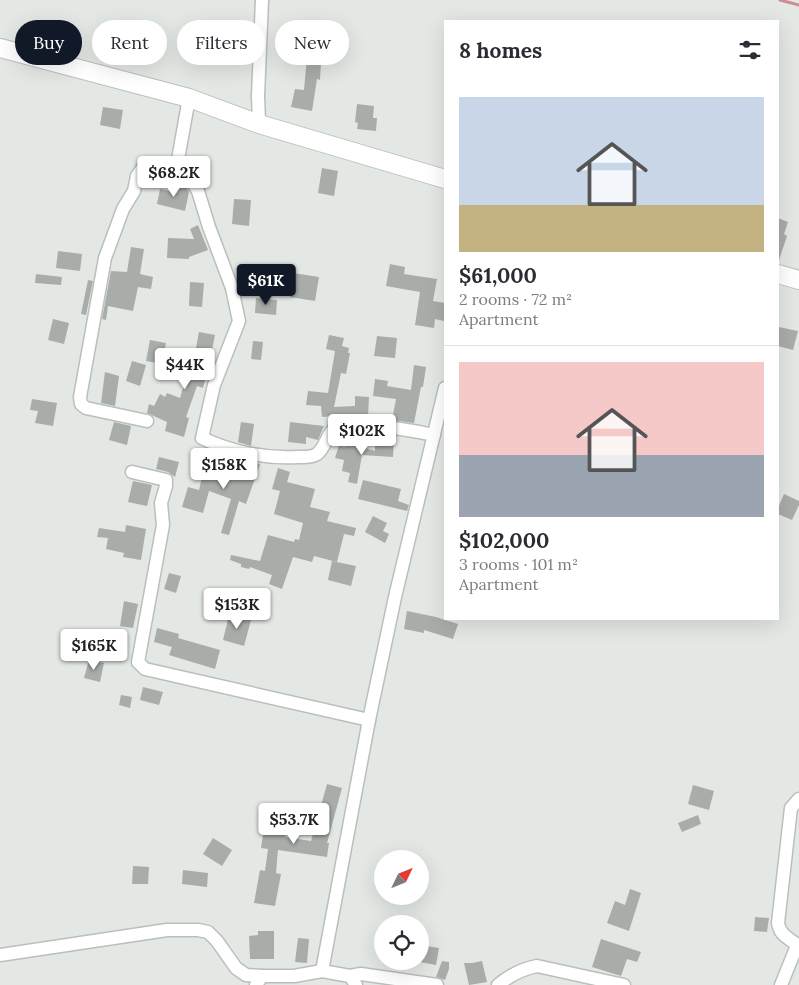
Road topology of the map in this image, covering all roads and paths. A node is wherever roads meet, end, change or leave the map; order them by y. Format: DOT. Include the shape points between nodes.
graph roads {
  1 [pos="262,0"];
  2 [pos="0,48"];
  3 [pos="189,98"];
  4 [pos="259,124"];
  5 [pos="177,165"];
  6 [pos="444,179"];
  7 [pos="779,274"];
  8 [pos="799,280"];
  9 [pos="444,392"];
  10 [pos="146,421"];
  11 [pos="434,435"];
  12 [pos="132,472"];
  13 [pos="369,720"];
  14 [pos="799,799"];
  15 [pos="0,955"];
  16 [pos="322,971"];
  17 [pos="259,981"];
  18 [pos="353,981"];
  19 [pos="438,985"];
  20 [pos="498,985"];
  21 [pos="624,985"];
  22 [pos="781,985"];
  1 -- 4 [label="street"];
  2 -- 3 [label="street"];
  3 -- 4 [label="street"];
  3 -- 5 [label="street"];
  4 -- 6 [label="street"];
  5 -- 10 [label="street" via="144,166 123,209 104,258 80,397 80,404 86,408"];
  5 -- 11 [label="street" via="198,191 232,288 239,321 214,385 202,438 216,445 288,458 314,456 323,449 331,432 345,423"];
  7 -- 8 [label="street"];
  9 -- 11 [label="street"];
  11 -- 13 [label="street"];
  12 -- 13 [label="street" via="166,480 163,525 138,662 140,666"];
  13 -- 16 [label="street"];
  14 -- 22 [label="street" via="791,808 778,923 779,930 796,944 796,948"];
  15 -- 17 [label="street" via="167,930 198,930 208,932 236,968"];
  16 -- 17 [label="street"];
  16 -- 18 [label="street"];
  18 -- 19 [label="street" via="361,974"];
  20 -- 21 [label="street" via="514,973 537,966"];
}
